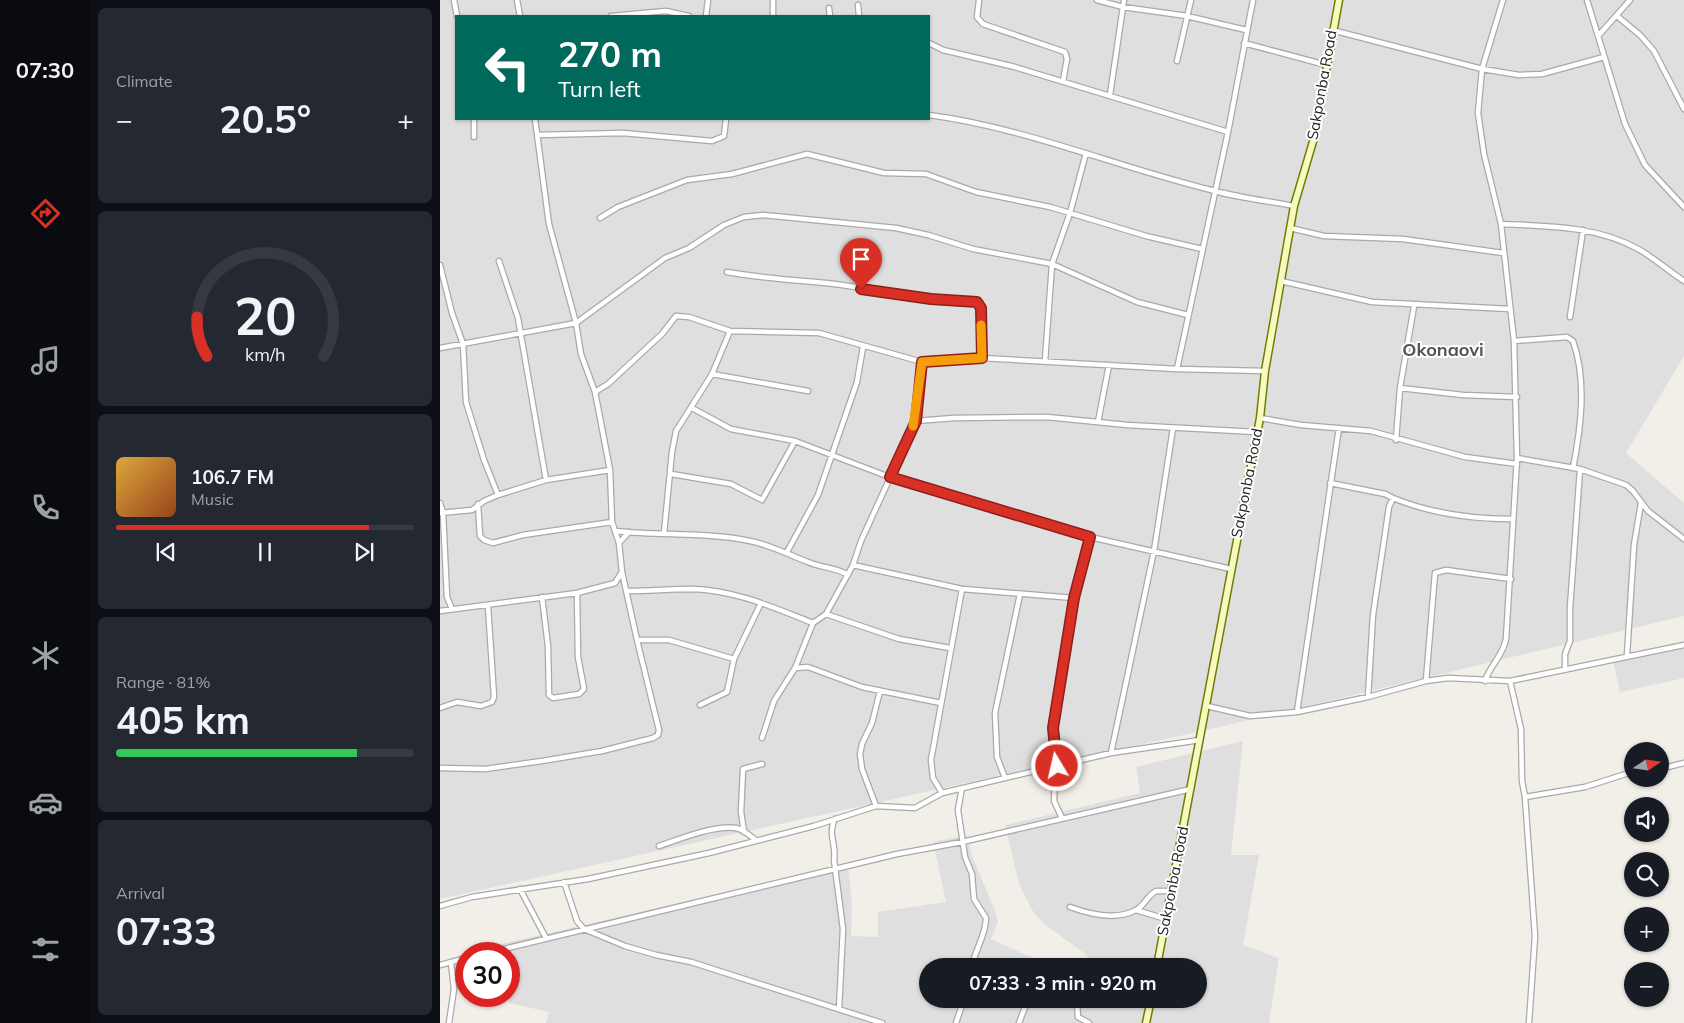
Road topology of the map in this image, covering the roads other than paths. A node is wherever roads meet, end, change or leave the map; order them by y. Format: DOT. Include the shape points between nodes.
graph roads {
  1 [pos="454,0"];
  2 [pos="517,0"];
  3 [pos="708,0"];
  4 [pos="773,0"];
  5 [pos="980,0"];
  6 [pos="1097,0"];
  7 [pos="1124,0"];
  8 [pos="1191,0"];
  9 [pos="1253,0"];
  10 [pos="1339,0"];
  11 [pos="1503,0"];
  12 [pos="1587,0"];
  13 [pos="1630,0"];
  14 [pos="858,5"];
  15 [pos="1123,7"];
  16 [pos="829,8"];
  17 [pos="457,15"];
  18 [pos="520,15"];
  19 [pos="622,15"];
  20 [pos="684,15"];
  21 [pos="706,15"];
  22 [pos="773,15"];
  23 [pos="830,15"];
  24 [pos="859,15"];
  25 [pos="1187,16"];
  26 [pos="1616,16"];
  27 [pos="1246,30"];
  28 [pos="1332,30"];
  29 [pos="1599,35"];
  30 [pos="1244,43"];
  31 [pos="930,44"];
  32 [pos="1604,58"];
  33 [pos="1177,61"];
  34 [pos="1326,65"];
  35 [pos="1482,69"];
  36 [pos="1063,81"];
  37 [pos="1110,95"];
  38 [pos="1684,109"];
  39 [pos="930,115"];
  40 [pos="474,120"];
  41 [pos="535,120"];
  42 [pos="726,120"];
  43 [pos="1228,132"];
  44 [pos="537,135"];
  45 [pos="474,137"];
  46 [pos="1086,153"];
  47 [pos="1216,192"];
  48 [pos="1294,206"];
  49 [pos="1684,207"];
  50 [pos="1070,213"];
  51 [pos="600,218"];
  52 [pos="1501,224"];
  53 [pos="1290,228"];
  54 [pos="1583,230"];
  55 [pos="1202,249"];
  56 [pos="1503,253"];
  57 [pos="499,261"];
  58 [pos="1052,264"];
  59 [pos="440,265"];
  60 [pos="727,272"];
  61 [pos="1281,281"];
  62 [pos="1684,281"];
  63 [pos="1414,306"];
  64 [pos="1510,310"];
  65 [pos="1188,315"];
  66 [pos="1570,317"];
  67 [pos="576,323"];
  68 [pos="730,331"];
  69 [pos="520,333"];
  70 [pos="1514,341"];
  71 [pos="463,344"];
  72 [pos="864,347"];
  73 [pos="440,348"];
  74 [pos="982,358"];
  75 [pos="1045,361"];
  76 [pos="922,362"];
  77 [pos="1109,365"];
  78 [pos="1177,369"];
  79 [pos="1265,371"];
  80 [pos="712,374"];
  81 [pos="1400,388"];
  82 [pos="808,391"];
  83 [pos="595,392"];
  84 [pos="1517,397"];
  85 [pos="692,408"];
  86 [pos="1260,418"];
  87 [pos="916,421"];
  88 [pos="1098,422"];
  89 [pos="1173,428"];
  90 [pos="1339,428"];
  91 [pos="1256,432"];
  92 [pos="1396,440"];
  93 [pos="795,441"];
  94 [pos="832,454"];
  95 [pos="1517,458"];
  96 [pos="1517,464"];
  97 [pos="1573,468"];
  98 [pos="1580,469"];
  99 [pos="610,470"];
  100 [pos="671,474"];
  101 [pos="890,477"];
  102 [pos="546,480"];
  103 [pos="1330,483"];
  104 [pos="498,495"];
  105 [pos="1393,498"];
  106 [pos="440,503"];
  107 [pos="1641,503"];
  108 [pos="478,504"];
  109 [pos="442,513"];
  110 [pos="1513,520"];
  111 [pos="612,522"];
  112 [pos="616,531"];
  113 [pos="629,532"];
  114 [pos="664,533"];
  115 [pos="1090,537"];
  116 [pos="1684,539"];
  117 [pos="619,544"];
  118 [pos="1154,551"];
  119 [pos="787,552"];
  120 [pos="853,565"];
  121 [pos="1231,569"];
  122 [pos="622,572"];
  123 [pos="848,575"];
  124 [pos="1511,579"];
  125 [pos="962,589"];
  126 [pos="627,591"];
  127 [pos="577,593"];
  128 [pos="1020,594"];
  129 [pos="542,597"];
  130 [pos="1074,598"];
  131 [pos="761,602"];
  132 [pos="488,606"];
  133 [pos="452,609"];
  134 [pos="440,611"];
  135 [pos="826,614"];
  136 [pos="813,623"];
  137 [pos="637,640"];
  138 [pos="1684,645"];
  139 [pos="950,648"];
  140 [pos="1627,655"];
  141 [pos="734,659"];
  142 [pos="795,668"];
  143 [pos="1565,669"];
  144 [pos="1426,681"];
  145 [pos="1484,681"];
  146 [pos="1510,681"];
  147 [pos="880,691"];
  148 [pos="1368,697"];
  149 [pos="942,703"];
  150 [pos="700,705"];
  151 [pos="1207,706"];
  152 [pos="440,708"];
  153 [pos="1297,712"];
  154 [pos="762,738"];
  155 [pos="1200,740"];
  156 [pos="1111,753"];
  157 [pos="1684,763"];
  158 [pos="762,764"];
  159 [pos="1055,766"];
  160 [pos="1669,767"];
  161 [pos="440,768"];
  162 [pos="1624,775"];
  163 [pos="1005,778"];
  164 [pos="962,788"];
  165 [pos="1191,789"];
  166 [pos="942,793"];
  167 [pos="1525,797"];
  168 [pos="876,806"];
  169 [pos="1062,818"];
  170 [pos="835,819"];
  171 [pos="744,832"];
  172 [pos="756,840"];
  173 [pos="962,842"];
  174 [pos="659,846"];
  175 [pos="837,870"];
  176 [pos="564,882"];
  177 [pos="520,889"];
  178 [pos="1172,891"];
  179 [pos="440,906"];
  180 [pos="1070,907"];
  181 [pos="1136,910"];
  182 [pos="1166,919"];
  183 [pos="584,929"];
  184 [pos="546,938"];
  185 [pos="520,945"];
  186 [pos="974,958"];
  187 [pos="1159,958"];
  188 [pos="455,961"];
  189 [pos="452,962"];
  190 [pos="440,965"];
  191 [pos="961,1008"];
  192 [pos="1025,1008"];
  193 [pos="1077,1008"];
  194 [pos="1149,1008"];
  195 [pos="839,1009"];
  196 [pos="1078,1017"];
  197 [pos="449,1023"];
  198 [pos="882,1023"];
  199 [pos="956,1023"];
  200 [pos="1019,1023"];
  201 [pos="1076,1023"];
  202 [pos="1089,1023"];
  203 [pos="1146,1023"];
  204 [pos="1529,1023"];
  1 -- 17 [label="street"];
  2 -- 18 [label="street"];
  3 -- 21 [label="street"];
  4 -- 22 [label="street"];
  5 -- 36 [label="street" via="977,17 983,24 1065,52"];
  6 -- 15 [label="street"];
  7 -- 15 [label="street"];
  8 -- 25 [label="street"];
  9 -- 27 [label="street"];
  10 -- 28 [label="main road, Sakponba Road"];
  11 -- 35 [label="street"];
  12 -- 29 [label="street"];
  13 -- 26 [label="street"];
  14 -- 24 [label="street"];
  15 -- 25 [label="street"];
  15 -- 37 [label="street"];
  16 -- 23 [label="street"];
  19 -- 20 [label="street" via="666,11"];
  25 -- 27 [label="street"];
  25 -- 33 [label="street"];
  26 -- 29 [label="street"];
  26 -- 38 [label="street" via="1640,35 1654,52"];
  27 -- 30 [label="street"];
  28 -- 34 [label="main road, Sakponba Road"];
  28 -- 35 [label="street"];
  29 -- 32 [label="street"];
  30 -- 34 [label="street"];
  30 -- 43 [label="street"];
  31 -- 36 [label="street" via="943,50"];
  32 -- 35 [label="street" via="1542,74 1519,76"];
  32 -- 49 [label="street" via="1624,124 1645,166"];
  34 -- 48 [label="main road, Sakponba Road" via="1314,138"];
  35 -- 52 [label="street" via="1478,113"];
  36 -- 37 [label="street"];
  37 -- 43 [label="street"];
  39 -- 46 [label="street"];
  40 -- 45 [label="street"];
  41 -- 44 [label="street"];
  42 -- 44 [label="street" via="724,136 712,141 623,133"];
  43 -- 47 [label="street"];
  44 -- 67 [label="street" via="549,224"];
  46 -- 47 [label="street"];
  46 -- 50 [label="street"];
  47 -- 48 [label="street"];
  47 -- 55 [label="street"];
  48 -- 53 [label="main road, Sakponba Road"];
  50 -- 51 [label="street" via="976,192 926,174 884,173 807,154 732,174 687,180 618,207"];
  50 -- 55 [label="street"];
  50 -- 58 [label="street"];
  52 -- 54 [label="street"];
  52 -- 56 [label="street"];
  53 -- 56 [label="street" via="1324,236 1402,239"];
  53 -- 61 [label="main road, Sakponba Road"];
  54 -- 62 [label="street" via="1639,250"];
  54 -- 66 [label="street"];
  55 -- 65 [label="street"];
  56 -- 64 [label="street"];
  57 -- 69 [label="street"];
  58 -- 65 [label="street" via="1137,302"];
  58 -- 67 [label="street" via="973,249 928,234 896,228 763,215 744,217 665,258"];
  58 -- 75 [label="street"];
  59 -- 71 [label="street"];
  60 -- 74 [label="street" via="931,299 977,302 981,308"];
  61 -- 63 [label="street" via="1372,302"];
  61 -- 79 [label="main road, Sakponba Road"];
  63 -- 64 [label="street"];
  63 -- 81 [label="street"];
  64 -- 70 [label="street"];
  65 -- 78 [label="street"];
  67 -- 69 [label="street"];
  67 -- 83 [label="street" via="580,354"];
  68 -- 72 [label="street" via="819,333"];
  68 -- 80 [label="street"];
  68 -- 83 [label="street" via="689,317 676,316 662,334"];
  69 -- 71 [label="street"];
  69 -- 102 [label="street"];
  70 -- 84 [label="street"];
  70 -- 97 [label="street" via="1567,337 1573,341 1582,423"];
  71 -- 73 [label="street"];
  71 -- 104 [label="street" via="466,402"];
  72 -- 76 [label="street"];
  72 -- 94 [label="street" via="857,382"];
  74 -- 75 [label="street"];
  74 -- 76 [label="street"];
  75 -- 77 [label="street"];
  76 -- 87 [label="street"];
  77 -- 78 [label="street"];
  77 -- 88 [label="street"];
  78 -- 79 [label="street"];
  79 -- 86 [label="main road, Sakponba Road"];
  80 -- 82 [label="street"];
  80 -- 85 [label="street"];
  81 -- 84 [label="street"];
  81 -- 92 [label="street"];
  83 -- 99 [label="street"];
  84 -- 95 [label="street"];
  85 -- 93 [label="street" via="731,428"];
  85 -- 100 [label="street" via="676,431"];
  86 -- 90 [label="street"];
  86 -- 91 [label="main road, Sakponba Road"];
  87 -- 88 [label="street" via="1047,417"];
  87 -- 101 [label="street"];
  88 -- 89 [label="street"];
  89 -- 91 [label="street"];
  89 -- 118 [label="street"];
  90 -- 92 [label="street" via="1371,431"];
  90 -- 103 [label="street"];
  91 -- 121 [label="main road, Sakponba Road"];
  92 -- 96 [label="street" via="1465,457"];
  93 -- 94 [label="street"];
  93 -- 100 [label="street" via="762,500 731,484"];
  94 -- 101 [label="street"];
  94 -- 119 [label="street" via="818,495"];
  95 -- 96 [label="street"];
  95 -- 97 [label="street"];
  96 -- 110 [label="street"];
  97 -- 98 [label="street"];
  98 -- 107 [label="street" via="1626,485"];
  98 -- 143 [label="street" via="1570,641 1565,654"];
  99 -- 102 [label="street"];
  99 -- 111 [label="street"];
  100 -- 114 [label="street"];
  101 -- 115 [label="street"];
  101 -- 120 [label="street"];
  102 -- 104 [label="street"];
  103 -- 105 [label="street"];
  103 -- 153 [label="street"];
  104 -- 108 [label="street"];
  105 -- 110 [label="street" via="1454,516"];
  105 -- 148 [label="street" via="1388,507 1373,615"];
  106 -- 109 [label="street"];
  107 -- 116 [label="street"];
  107 -- 140 [label="street" via="1634,545"];
  108 -- 109 [label="street" via="472,510"];
  108 -- 111 [label="street" via="480,536 493,543"];
  109 -- 133 [label="street" via="447,596"];
  110 -- 124 [label="street"];
  111 -- 112 [label="street"];
  112 -- 113 [label="street"];
  112 -- 117 [label="street"];
  113 -- 114 [label="street"];
  113 -- 117 [label="street"];
  114 -- 119 [label="street" via="752,541"];
  115 -- 118 [label="street"];
  115 -- 130 [label="street"];
  117 -- 122 [label="street"];
  118 -- 121 [label="street"];
  118 -- 156 [label="street"];
  119 -- 123 [label="street"];
  120 -- 123 [label="street"];
  120 -- 125 [label="street"];
  121 -- 151 [label="main road, Sakponba Road"];
  122 -- 126 [label="street"];
  122 -- 127 [label="street" via="615,583"];
  123 -- 135 [label="street"];
  124 -- 144 [label="street" via="1446,570 1435,573"];
  124 -- 145 [label="street" via="1504,651 1489,668"];
  125 -- 128 [label="street"];
  125 -- 139 [label="street"];
  126 -- 131 [label="street" via="693,589"];
  126 -- 137 [label="street"];
  127 -- 129 [label="street"];
  127 -- 129 [label="street" via="578,656 584,689 579,694 554,698 549,695"];
  128 -- 130 [label="street"];
  128 -- 163 [label="street" via="995,713 997,757"];
  129 -- 132 [label="street"];
  130 -- 159 [label="street" via="1053,728"];
  131 -- 136 [label="street"];
  131 -- 141 [label="street"];
  132 -- 133 [label="street"];
  132 -- 152 [label="street" via="492,702 481,706 457,702"];
  133 -- 134 [label="street"];
  135 -- 136 [label="street"];
  135 -- 139 [label="street" via="899,639"];
  136 -- 142 [label="street"];
  137 -- 141 [label="street" via="669,640"];
  137 -- 161 [label="street" via="659,725 658,735 602,751 542,761 485,769"];
  138 -- 140 [label="street"];
  139 -- 149 [label="street"];
  140 -- 143 [label="street"];
  141 -- 150 [label="street" via="727,692"];
  142 -- 147 [label="street" via="824,672"];
  142 -- 154 [label="street" via="774,701"];
  143 -- 146 [label="street"];
  144 -- 145 [label="street" via="1448,678"];
  144 -- 148 [label="street"];
  145 -- 146 [label="street"];
  146 -- 167 [label="street" via="1521,729"];
  147 -- 149 [label="street"];
  147 -- 168 [label="street" via="860,754"];
  148 -- 153 [label="street"];
  149 -- 166 [label="street" via="931,760 933,778"];
  151 -- 153 [label="street" via="1250,716"];
  151 -- 155 [label="main road, Sakponba Road"];
  155 -- 156 [label="street"];
  155 -- 165 [label="main road, Sakponba Road"];
  156 -- 159 [label="street"];
  157 -- 160 [label="street"];
  158 -- 171 [label="street" via="743,769 741,812"];
  159 -- 163 [label="street"];
  159 -- 169 [label="street" via="1054,801"];
  162 -- 167 [label="street" via="1585,787"];
  163 -- 164 [label="street"];
  164 -- 166 [label="street"];
  164 -- 173 [label="street" via="958,810"];
  165 -- 169 [label="street"];
  165 -- 178 [label="main road, Sakponba Road"];
  166 -- 168 [label="street" via="915,808"];
  167 -- 204 [label="street" via="1535,936"];
  168 -- 170 [label="street"];
  169 -- 173 [label="street"];
  170 -- 172 [label="street"];
  170 -- 175 [label="street" via="830,830"];
  171 -- 172 [label="street"];
  171 -- 174 [label="street" via="738,828 726,828"];
  172 -- 176 [label="street" via="709,853"];
  173 -- 175 [label="street"];
  173 -- 186 [label="street" via="972,874 974,899 986,918"];
  175 -- 183 [label="street"];
  175 -- 195 [label="street" via="843,929"];
  176 -- 177 [label="street"];
  176 -- 183 [label="street" via="577,921"];
  177 -- 179 [label="street"];
  177 -- 184 [label="street"];
  178 -- 181 [label="street" via="1156,891"];
  178 -- 182 [label="main road, Sakponba Road"];
  180 -- 181 [label="street" via="1105,915"];
  181 -- 182 [label="street"];
  182 -- 187 [label="main road, Sakponba Road"];
  183 -- 184 [label="street"];
  183 -- 195 [label="street" via="625,946 691,962"];
  184 -- 185 [label="street"];
  188 -- 189 [label="street"];
  189 -- 190 [label="street"];
  189 -- 197 [label="street" via="454,989"];
  191 -- 199 [label="street"];
  192 -- 200 [label="street"];
  193 -- 196 [label="street"];
  194 -- 203 [label="main road"];
  195 -- 198 [label="street"];
  196 -- 201 [label="street"];
  196 -- 202 [label="street"];
}
